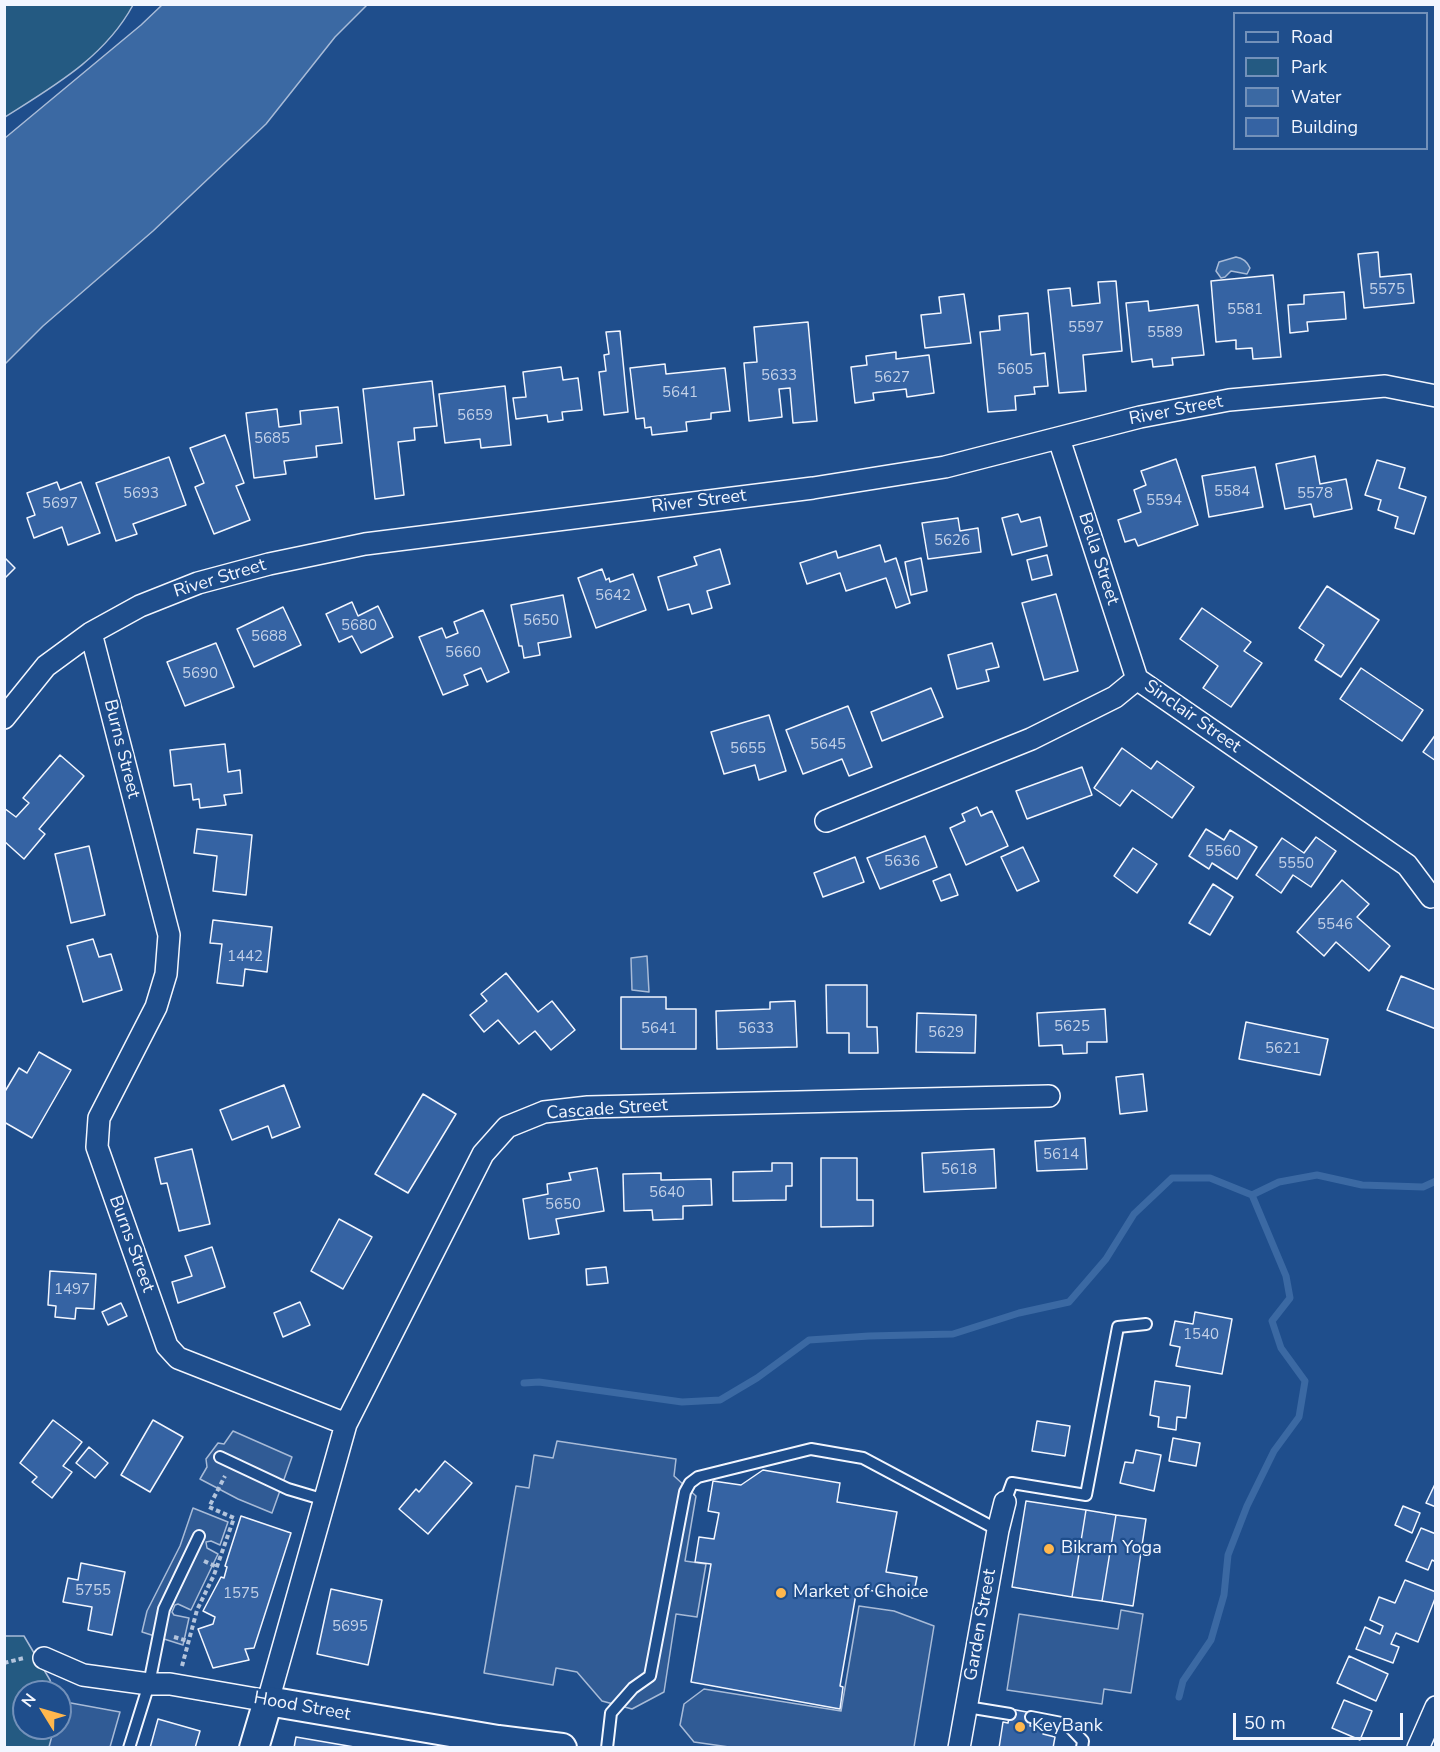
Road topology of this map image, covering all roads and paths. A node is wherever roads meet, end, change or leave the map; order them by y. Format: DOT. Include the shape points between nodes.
graph roads {
  1 [pos="1436,396"];
  2 [pos="1059,439"];
  3 [pos="92,633"];
  4 [pos="1137,679"];
  5 [pos="4,718"];
  6 [pos="826,821"];
  7 [pos="1431,897"];
  8 [pos="1049,1096"];
  9 [pos="1146,1324"];
  10 [pos="346,1424"];
  11 [pos="220,1457"];
  12 [pos="220,1484"];
  13 [pos="326,1500"];
  14 [pos="1005,1502"];
  15 [pos="998,1530"];
  16 [pos="199,1536"];
  17 [pos="36,1658"];
  18 [pos="4,1663"];
  19 [pos="182,1667"];
  20 [pos="149,1684"];
  21 [pos="268,1701"];
  22 [pos="967,1707"];
  23 [pos="1436,1707"];
  24 [pos="1010,1714"];
  25 [pos="1031,1718"];
  26 [pos="129,1748"];
  27 [pos="254,1748"];
  28 [pos="562,1748"];
  29 [pos="607,1748"];
  30 [pos="959,1748"];
  31 [pos="1082,1748"];
  32 [pos="1418,1748"];
  1 -- 2 [label="street, River Street" via="1385,386 1229,400 1140,417"];
  2 -- 3 [label="street, River Street" via="945,467 846,483 365,544 198,583 140,606"];
  2 -- 4 [label="street, Bella Street"];
  3 -- 5 [label="street, River Street" via="46,666"];
  3 -- 10 [label="street, Burns Street" via="169,935 166,974 156,1007 99,1118 97,1147 167,1346 178,1358"];
  4 -- 6 [label="street, Sinclair Street" via="1115,698 1031,739"];
  4 -- 7 [label="street, Sinclair Street" via="1407,865"];
  8 -- 10 [label="street, Cascade Street" via="588,1107 544,1112 507,1127 483,1154"];
  9 -- 14 [label="lane" via="1118,1328 1086,1495 1012,1483"];
  10 -- 13 [label="street"];
  11 -- 13 [label="lane" via="288,1489"];
  12 -- 19 [label="path" via="209,1507 234,1518 185,1640"];
  13 -- 21 [label="street"];
  14 -- 15 [label="street, Garden Street"];
  15 -- 22 [label="street, Garden Street"];
  15 -- 29 [label="lane" via="862,1458 811,1449 698,1477 685,1492 650,1676 611,1713"];
  16 -- 20 [label="lane" via="164,1609"];
  17 -- 18 [label="path"];
  17 -- 20 [label="street, Hood Street" via="84,1675"];
  20 -- 21 [label="street, Hood Street"];
  20 -- 26 [label="lane"];
  21 -- 27 [label="street"];
  21 -- 28 [label="street, Hood Street"];
  22 -- 24 [label="lane"];
  22 -- 30 [label="street, Garden Street"];
  23 -- 32 [label="street"];
  25 -- 31 [label="lane" via="1067,1724 1083,1741"];
}
